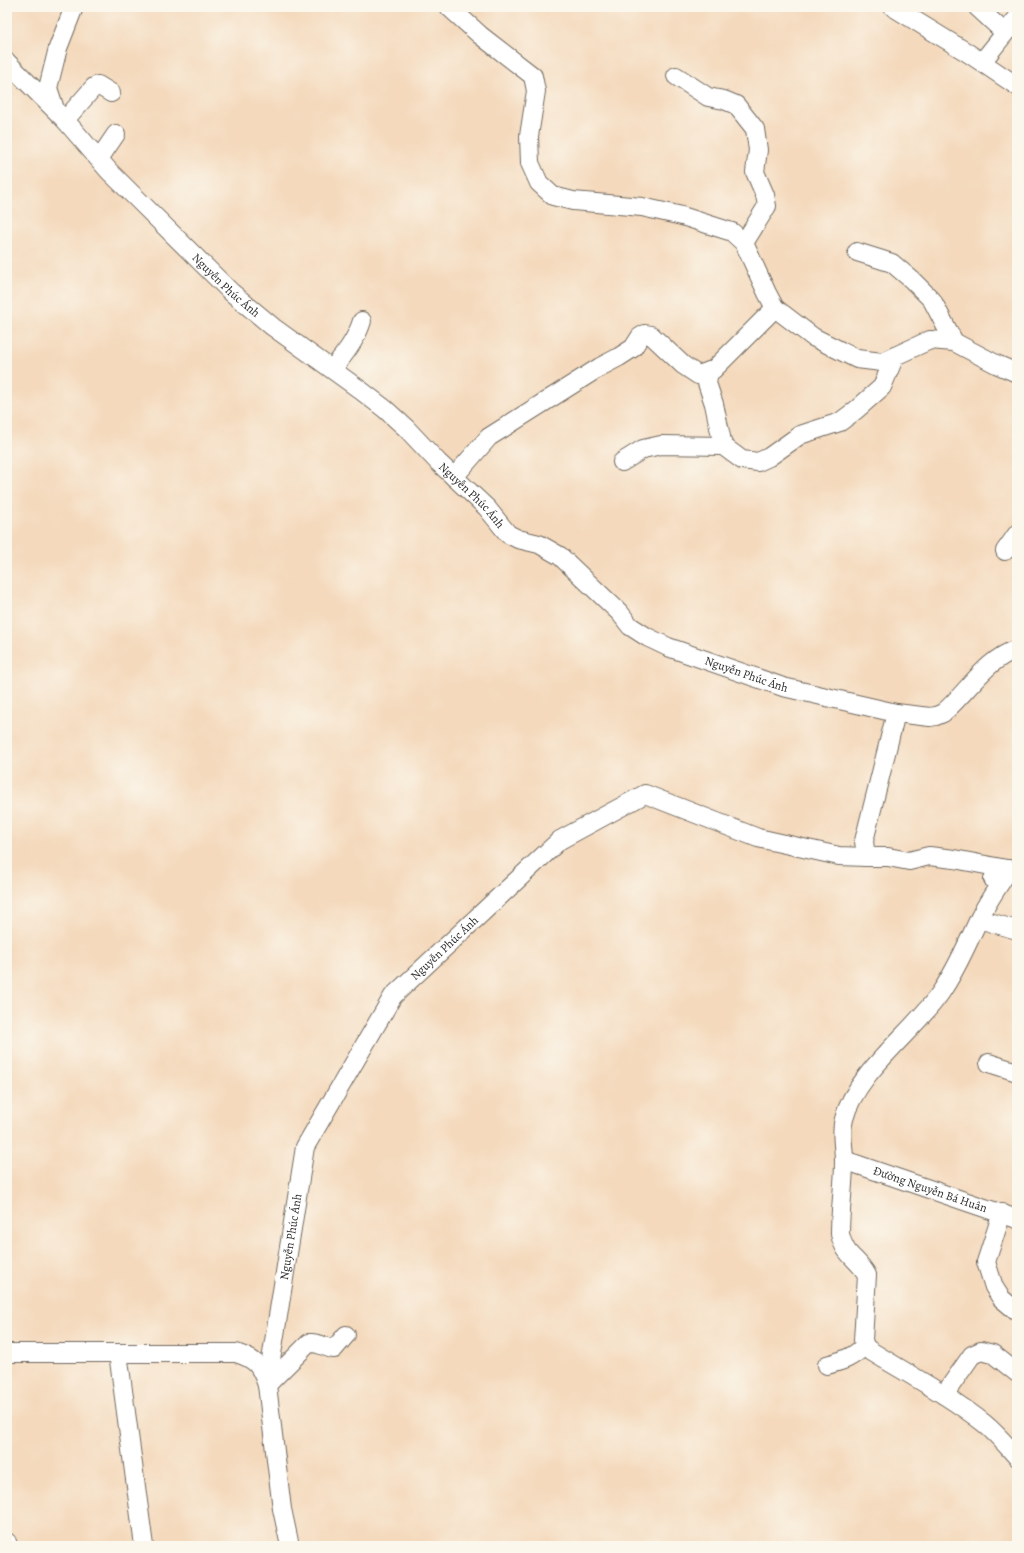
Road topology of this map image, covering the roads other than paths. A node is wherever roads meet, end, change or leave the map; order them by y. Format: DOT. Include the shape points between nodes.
graph roads {
  1 [pos="74,7"];
  2 [pos="449,7"];
  3 [pos="893,7"];
  4 [pos="977,7"];
  5 [pos="1017,18"];
  6 [pos="1005,33"];
  7 [pos="7,62"];
  8 [pos="982,62"];
  9 [pos="676,76"];
  10 [pos="1017,86"];
  11 [pos="111,93"];
  12 [pos="65,120"];
  13 [pos="116,134"];
  14 [pos="99,160"];
  15 [pos="744,243"];
  16 [pos="857,252"];
  17 [pos="775,308"];
  18 [pos="362,320"];
  19 [pos="954,342"];
  20 [pos="895,356"];
  21 [pos="332,369"];
  22 [pos="709,371"];
  23 [pos="1017,373"];
  24 [pos="723,446"];
  25 [pos="622,462"];
  26 [pos="454,477"];
  27 [pos="1017,534"];
  28 [pos="1005,551"];
  29 [pos="1017,649"];
  30 [pos="896,713"];
  31 [pos="866,857"];
  32 [pos="1013,870"];
  33 [pos="979,919"];
  34 [pos="1017,930"];
  35 [pos="989,1062"];
  36 [pos="1017,1072"];
  37 [pos="844,1160"];
  38 [pos="1010,1216"];
  39 [pos="1014,1309"];
  40 [pos="346,1335"];
  41 [pos="865,1346"];
  42 [pos="7,1353"];
  43 [pos="118,1353"];
  44 [pos="827,1365"];
  45 [pos="1017,1373"];
  46 [pos="267,1385"];
  47 [pos="944,1395"];
  48 [pos="1017,1457"];
  49 [pos="7,1542"];
  50 [pos="8,1546"];
  51 [pos="144,1546"];
  52 [pos="290,1546"];
  1 -- 12 [label="street" via="58,48 48,88 54,108"];
  2 -- 15 [label="street" via="533,76 536,91 529,136 530,163 539,183 553,196 573,201 642,207 682,216 732,232"];
  3 -- 8 [label="street"];
  4 -- 6 [label="street"];
  5 -- 6 [label="street"];
  6 -- 8 [label="street"];
  7 -- 12 [label="street, Nguyễn Phúc Ánh"];
  8 -- 10 [label="street"];
  9 -- 15 [label="street" via="708,97 736,105 755,128 758,150 755,172 767,206"];
  11 -- 12 [label="street" via="98,85 94,87"];
  12 -- 14 [label="street, Nguyễn Phúc Ánh"];
  13 -- 14 [label="street"];
  14 -- 21 [label="street, Nguyễn Phúc Ánh" via="231,292"];
  15 -- 17 [label="street"];
  16 -- 19 [label="street" via="892,263 912,280 932,300"];
  17 -- 20 [label="street" via="813,337 857,359 882,362"];
  17 -- 22 [label="street" via="713,370"];
  18 -- 21 [label="street" via="348,352"];
  19 -- 20 [label="street" via="930,340"];
  19 -- 23 [label="street"];
  20 -- 24 [label="street" via="882,387 840,422 800,435 758,462 742,460"];
  21 -- 26 [label="street, Nguyễn Phúc Ánh" via="395,418"];
  22 -- 24 [label="street" via="707,383"];
  22 -- 26 [label="street" via="698,375 683,365 651,335 645,334 633,348 620,357 489,437"];
  24 -- 25 [label="street" via="661,445 643,449"];
  26 -- 30 [label="street, Nguyễn Phúc Ánh" via="487,508 508,534 539,544 560,556 620,613 630,626 647,637 668,647 783,687"];
  27 -- 28 [label="street"];
  29 -- 30 [label="street, Nguyễn Phúc Ánh" via="987,667 950,706 936,716"];
  30 -- 31 [label="street" via="864,841"];
  31 -- 32 [label="street, Nguyễn Phúc Ánh" via="888,857 909,861 928,856"];
  31 -- 46 [label="street, Nguyễn Phúc Ánh" via="839,856 758,838 645,794 560,840 393,996 304,1147"];
  32 -- 33 [label="street"];
  33 -- 34 [label="street"];
  33 -- 37 [label="street" via="963,955 935,1001 872,1070 854,1095 842,1131"];
  35 -- 36 [label="street"];
  37 -- 38 [label="street, Đường Nguyễn Bá Huân"];
  37 -- 41 [label="street" via="840,1234 847,1253 868,1275 863,1340"];
  38 -- 39 [label="street" via="986,1262 994,1287 1001,1298"];
  40 -- 46 [label="street" via="334,1349 309,1343"];
  41 -- 44 [label="street" via="853,1357"];
  41 -- 47 [label="street"];
  42 -- 43 [label="street"];
  43 -- 46 [label="street" via="236,1354 250,1358 262,1369"];
  43 -- 51 [label="street"];
  45 -- 47 [label="street" via="992,1354 981,1351 972,1355"];
  46 -- 52 [label="street" via="282,1509"];
  47 -- 48 [label="street" via="985,1424"];
  49 -- 50 [label="street"];
}
